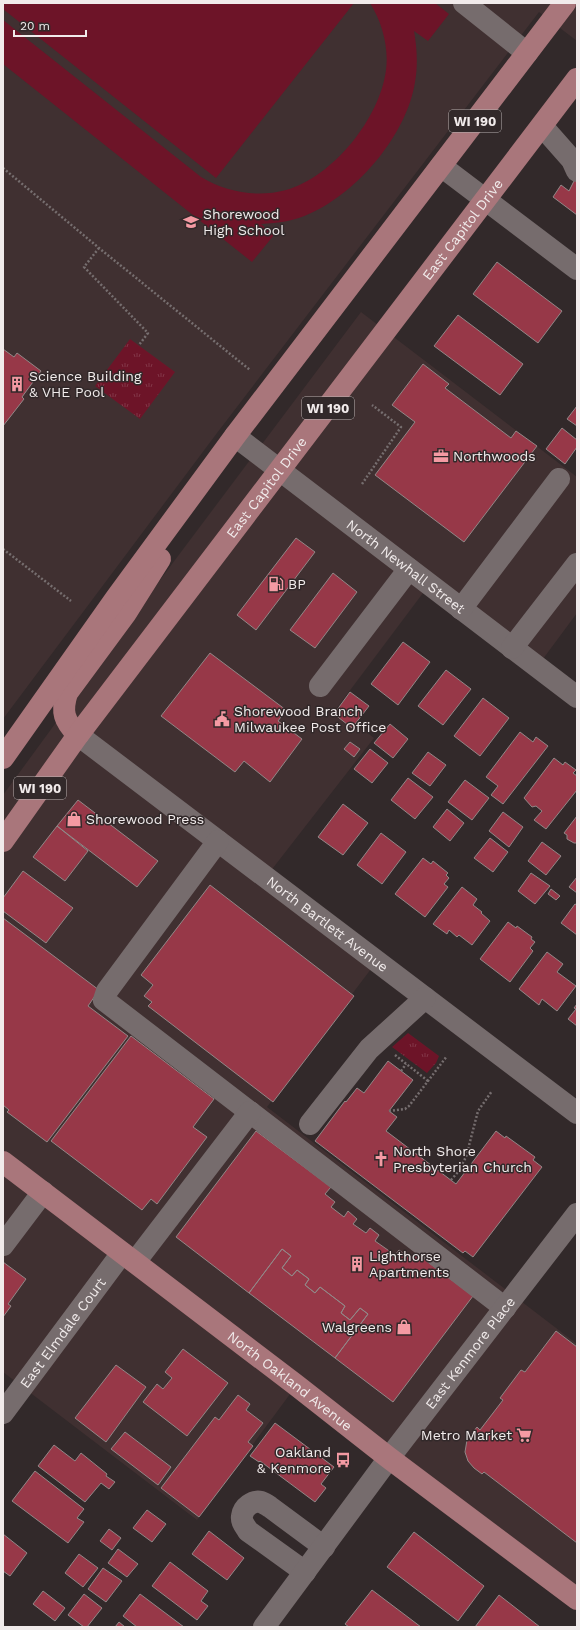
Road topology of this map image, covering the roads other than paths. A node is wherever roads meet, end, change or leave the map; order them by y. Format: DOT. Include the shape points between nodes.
graph roads {
  1 [pos="464,3"];
  2 [pos="565,3"];
  3 [pos="527,53"];
  4 [pos="577,79"];
  5 [pos="542,126"];
  6 [pos="575,163"];
  7 [pos="441,166"];
  8 [pos="486,200"];
  9 [pos="577,269"];
  10 [pos="235,436"];
  11 [pos="280,471"];
  12 [pos="559,479"];
  13 [pos="168,527"];
  14 [pos="577,564"];
  15 [pos="409,569"];
  16 [pos="461,609"];
  17 [pos="512,648"];
  18 [pos="320,686"];
  19 [pos="577,697"];
  20 [pos="78,735"];
  21 [pos="5,755"];
  22 [pos="218,840"];
  23 [pos="3,841"];
  24 [pos="425,998"];
  25 [pos="250,1112"];
  26 [pos="577,1113"];
  27 [pos="310,1124"];
  28 [pos="3,1162"];
  29 [pos="43,1192"];
  30 [pos="577,1214"];
  31 [pos="3,1245"];
  32 [pos="129,1258"];
  33 [pos="505,1308"];
  34 [pos="3,1413"];
  35 [pos="389,1458"];
  36 [pos="324,1547"];
  37 [pos="300,1578"];
  38 [pos="577,1599"];
  39 [pos="264,1627"];
  1 -- 3 [label="street"];
  2 -- 3 [label="main road, WI 190"];
  3 -- 7 [label="main road, WI 190"];
  4 -- 5 [label="main road, East Capitol Drive / WI 190"];
  5 -- 6 [label="street"];
  5 -- 8 [label="main road, East Capitol Drive / WI 190"];
  7 -- 8 [label="street"];
  7 -- 10 [label="main road, WI 190"];
  8 -- 9 [label="street"];
  8 -- 11 [label="main road, East Capitol Drive / WI 190"];
  10 -- 11 [label="street, North Newhall Street"];
  10 -- 13 [label="main road, WI 190"];
  11 -- 15 [label="street, North Newhall Street"];
  11 -- 20 [label="main road, East Capitol Drive / WI 190"];
  12 -- 16 [label="street"];
  13 -- 20 [label="main road" via="161,558 148,581 67,693 63,705 65,717"];
  13 -- 21 [label="main road, WI 190"];
  14 -- 17 [label="street"];
  15 -- 16 [label="street, North Newhall Street"];
  15 -- 18 [label="street"];
  16 -- 17 [label="street, North Newhall Street"];
  17 -- 19 [label="street, North Newhall Street"];
  20 -- 22 [label="street, North Bartlett Avenue"];
  20 -- 23 [label="main road, East Capitol Drive / WI 190"];
  22 -- 24 [label="street, North Bartlett Avenue"];
  22 -- 25 [label="street" via="107,991 104,1000"];
  24 -- 26 [label="street, North Bartlett Avenue"];
  24 -- 27 [label="street" via="369,1049"];
  25 -- 32 [label="street, East Elmdale Court"];
  25 -- 33 [label="street"];
  28 -- 29 [label="main road, North Oakland Avenue"];
  29 -- 31 [label="street"];
  29 -- 32 [label="main road, North Oakland Avenue"];
  30 -- 33 [label="street, East Kenmore Place"];
  32 -- 34 [label="street, East Elmdale Court"];
  32 -- 35 [label="main road, North Oakland Avenue"];
  33 -- 35 [label="street, East Kenmore Place"];
  35 -- 36 [label="street, East Kenmore Place"];
  35 -- 38 [label="main road, North Oakland Avenue"];
  36 -- 37 [label="street, East Kenmore Place"];
  36 -- 37 [label="street" via="270,1507 260,1502 246,1507 242,1516 243,1524 248,1531"];
  37 -- 39 [label="street, East Kenmore Place"];
}
